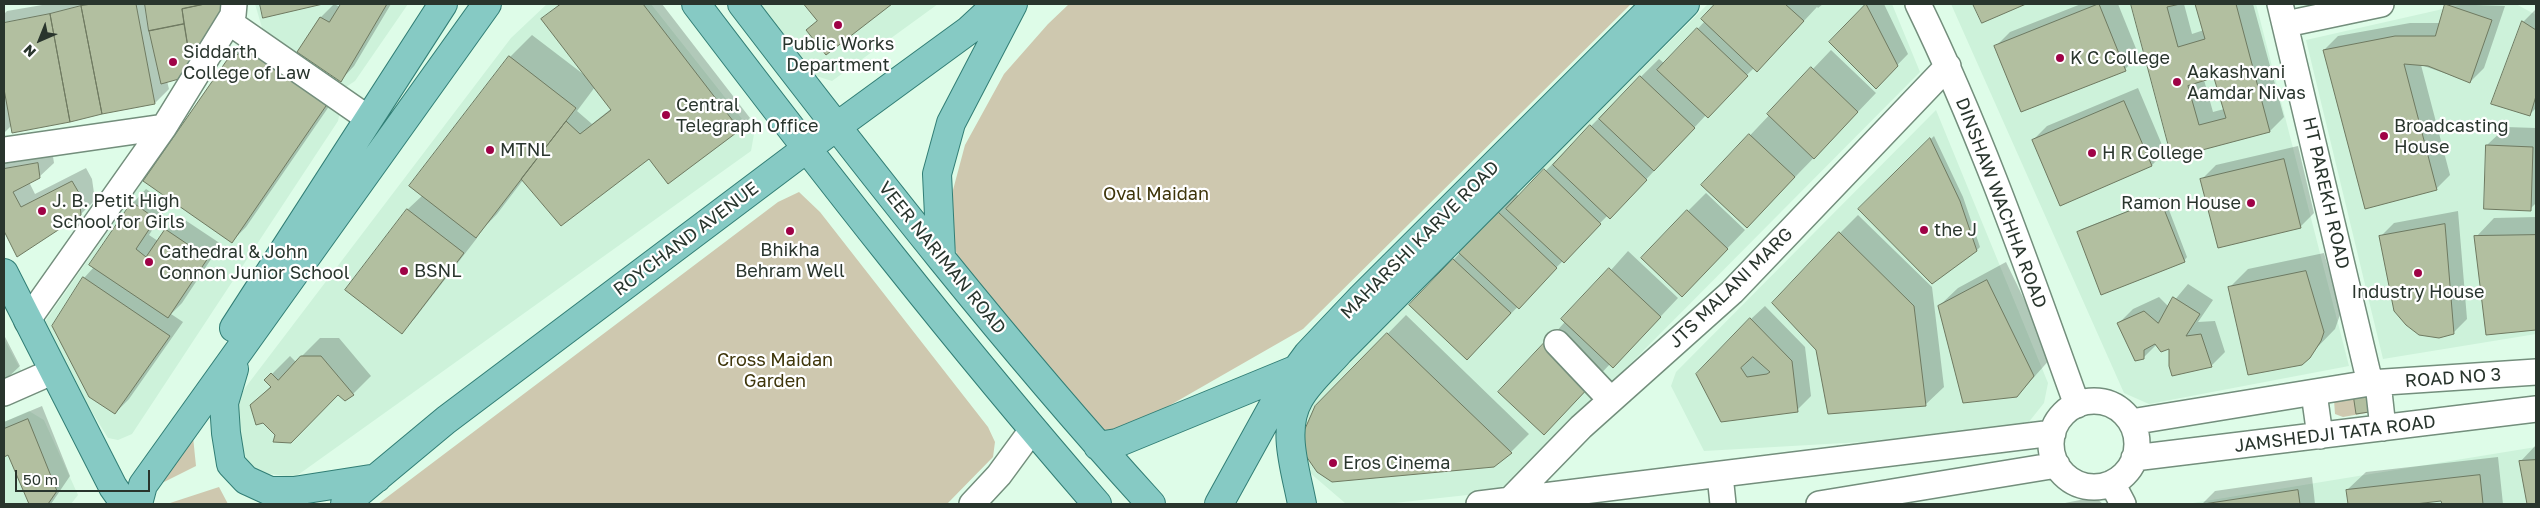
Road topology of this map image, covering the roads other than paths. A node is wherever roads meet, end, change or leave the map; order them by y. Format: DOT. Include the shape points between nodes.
graph roads {
  1 [pos="443,4"];
  2 [pos="487,4"];
  3 [pos="696,4"];
  4 [pos="742,4"];
  5 [pos="997,4"];
  6 [pos="1014,4"];
  7 [pos="1656,4"];
  8 [pos="1685,4"];
  9 [pos="1918,4"];
  10 [pos="2381,4"];
  11 [pos="232,13"];
  12 [pos="2283,14"];
  13 [pos="1948,66"];
  14 [pos="369,119"];
  15 [pos="164,127"];
  16 [pos="837,128"];
  17 [pos="806,149"];
  18 [pos="4,150"];
  19 [pos="941,257"];
  20 [pos="4,273"];
  21 [pos="27,321"];
  22 [pos="1556,343"];
  23 [pos="239,351"];
  24 [pos="1297,369"];
  25 [pos="54,371"];
  26 [pos="2536,372"];
  27 [pos="2374,383"];
  28 [pos="4,393"];
  29 [pos="2314,393"];
  30 [pos="1611,400"];
  31 [pos="2077,405"];
  32 [pos="2536,409"];
  33 [pos="2131,422"];
  34 [pos="2383,428"];
  35 [pos="1032,430"];
  36 [pos="2053,433"];
  37 [pos="2320,436"];
  38 [pos="1098,446"];
  39 [pos="2134,458"];
  40 [pos="2057,465"];
  41 [pos="1720,474"];
  42 [pos="377,478"];
  43 [pos="2118,493"];
  44 [pos="1511,502"];
  45 [pos="125,503"];
  46 [pos="308,504"];
  47 [pos="345,504"];
  48 [pos="972,504"];
  49 [pos="1097,504"];
  50 [pos="1151,504"];
  51 [pos="1219,504"];
  52 [pos="1302,504"];
  53 [pos="1479,504"];
  54 [pos="1723,504"];
  55 [pos="1819,504"];
  1 -- 14 [label="main road"];
  2 -- 23 [label="main road"];
  3 -- 17 [label="main road, VEER NARIMAN ROAD"];
  4 -- 16 [label="main road, VEER NARIMAN ROAD"];
  5 -- 16 [label="main road, ROYCHAND AVENUE" via="969,30"];
  6 -- 19 [label="main road" via="949,132 937,174"];
  7 -- 24 [label="main road, MAHARSHI KARVE ROAD" via="1362,297"];
  8 -- 52 [label="main road, MAHARSHI KARVE ROAD" via="1339,352 1299,398 1292,415 1290,435"];
  9 -- 13 [label="street, DINSHAW WACHHA ROAD"];
  10 -- 12 [label="street"];
  11 -- 14 [label="street"];
  11 -- 15 [label="street"];
  12 -- 27 [label="street, HT PAREKH ROAD"];
  13 -- 30 [label="street, JTS MALANI MARG" via="1732,292"];
  13 -- 31 [label="street, DINSHAW WACHHA ROAD" via="2019,242"];
  14 -- 45 [label="main road"];
  15 -- 18 [label="street"];
  15 -- 21 [label="street"];
  16 -- 17 [label="main road, ROYCHAND AVENUE"];
  16 -- 19 [label="main road, VEER NARIMAN ROAD"];
  17 -- 35 [label="main road, VEER NARIMAN ROAD"];
  17 -- 42 [label="main road, ROYCHAND AVENUE" via="446,420"];
  19 -- 38 [label="main road, VEER NARIMAN ROAD"];
  20 -- 21 [label="main road"];
  21 -- 25 [label="main road"];
  22 -- 30 [label="street"];
  23 -- 42 [label="main road" via="224,403 231,464 246,480 270,491 294,491"];
  23 -- 45 [label="main road" via="143,486"];
  24 -- 38 [label="main road" via="1117,444"];
  24 -- 51 [label="main road, MAHARSHI KARVE ROAD" via="1283,388"];
  25 -- 28 [label="street"];
  25 -- 45 [label="main road" via="113,487"];
  26 -- 27 [label="street, ROAD NO 3"];
  27 -- 29 [label="street, ROAD NO 3"];
  27 -- 34 [label="street, HT PAREKH ROAD"];
  29 -- 33 [label="street, ROAD NO 3"];
  29 -- 37 [label="street"];
  30 -- 44 [label="street, JTS MALANI MARG"];
  31 -- 33 [label="street" via="2098,401 2111,404"];
  31 -- 36 [label="street" via="2062,415"];
  32 -- 34 [label="street, JAMSHEDJI TATA ROAD"];
  33 -- 39 [label="street" via="2136,435"];
  34 -- 37 [label="street, JAMSHEDJI TATA ROAD"];
  35 -- 48 [label="street" via="999,476"];
  35 -- 49 [label="main road, VEER NARIMAN ROAD"];
  36 -- 40 [label="street" via="2052,453"];
  36 -- 41 [label="street"];
  37 -- 39 [label="street, JAMSHEDJI TATA ROAD"];
  38 -- 50 [label="main road, VEER NARIMAN ROAD"];
  39 -- 43 [label="street"];
  40 -- 43 [label="street" via="2065,476 2077,483"];
  40 -- 55 [label="street"];
  41 -- 44 [label="street"];
  41 -- 54 [label="street"];
  42 -- 46 [label="main road"];
  42 -- 47 [label="main road, ROYCHAND AVENUE"];
  44 -- 53 [label="street"];
}
